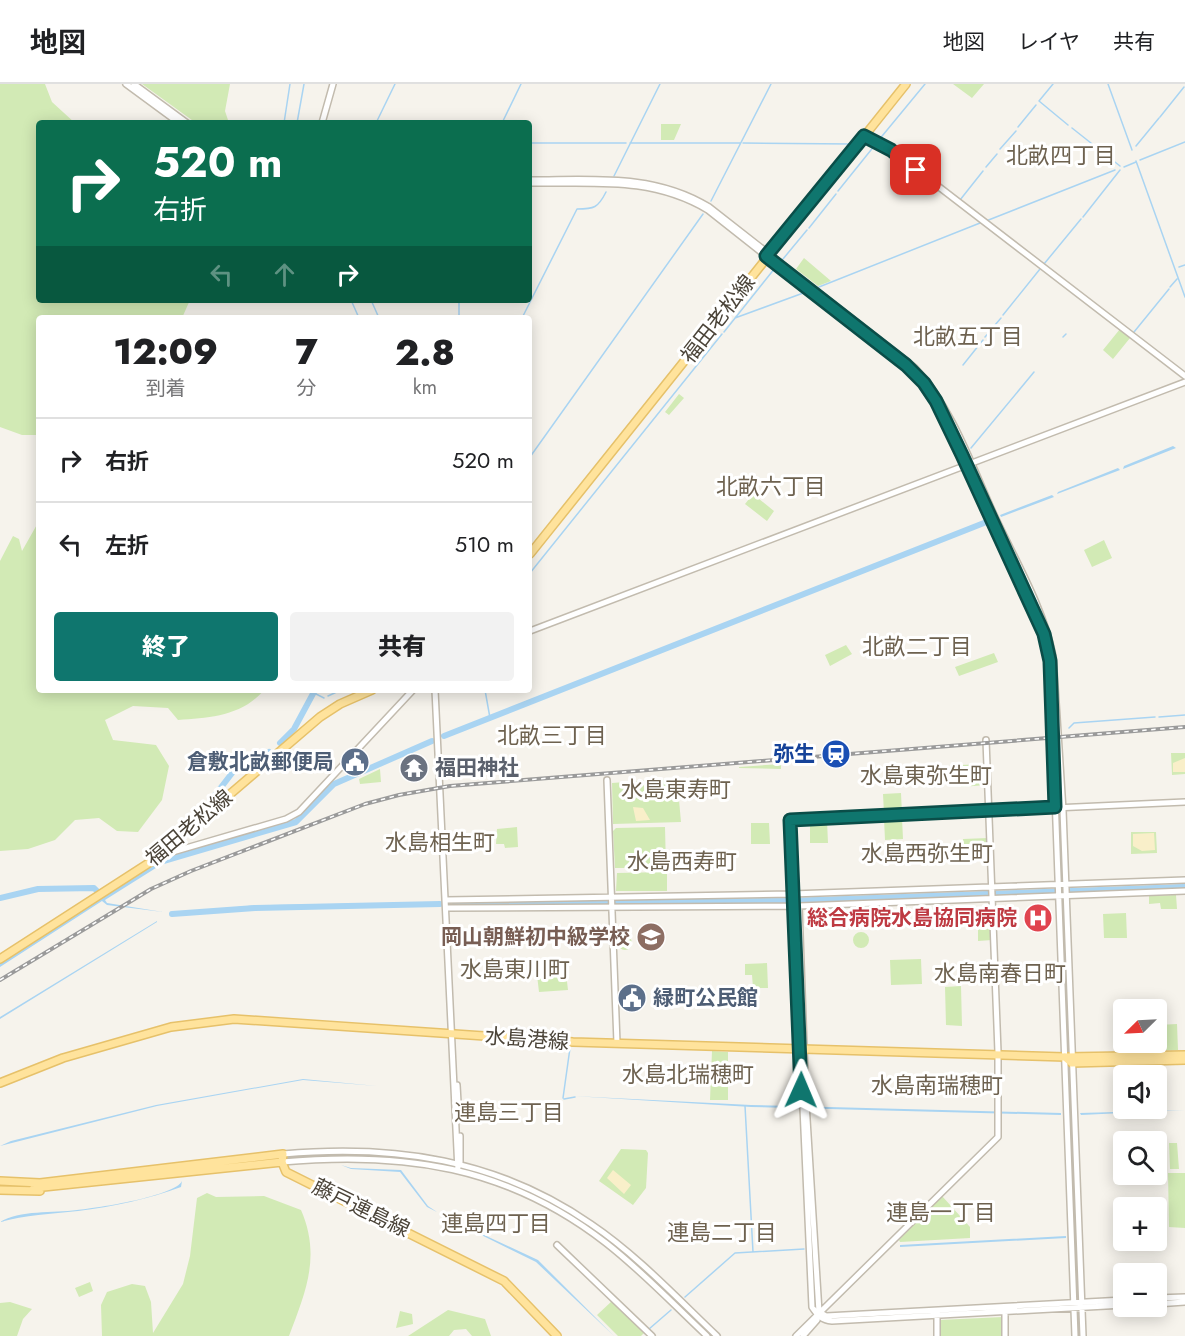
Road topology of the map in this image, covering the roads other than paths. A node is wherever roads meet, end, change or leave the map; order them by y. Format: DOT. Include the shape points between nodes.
graph roads {
  1 [pos="126,84"];
  2 [pos="134,84"];
  3 [pos="333,84"];
  4 [pos="906,84"];
  5 [pos="175,120"];
  6 [pos="183,120"];
  7 [pos="323,120"];
  8 [pos="864,136"];
  9 [pos="532,182"];
  10 [pos="768,254"];
  11 [pos="1185,376"];
  12 [pos="1185,382"];
  13 [pos="969,464"];
  14 [pos="532,551"];
  15 [pos="532,629"];
  16 [pos="365,693"];
  17 [pos="410,693"];
  18 [pos="435,693"];
  19 [pos="987,740"];
  20 [pos="607,780"];
  21 [pos="1185,802"];
  22 [pos="1055,807"];
  23 [pos="1062,807"];
  24 [pos="990,811"];
  25 [pos="169,853"];
  26 [pos="1185,880"];
  27 [pos="1058,891"];
  28 [pos="1065,891"];
  29 [pos="1185,891"];
  30 [pos="993,892"];
  31 [pos="446,900"];
  32 [pos="794,901"];
  33 [pos="612,903"];
  34 [pos="446,908"];
  35 [pos="0,959"];
  36 [pos="453,1034"];
  37 [pos="617,1043"];
  38 [pos="802,1050"];
  39 [pos="998,1055"];
  40 [pos="1185,1055"];
  41 [pos="1069,1059"];
  42 [pos="1185,1060"];
  43 [pos="0,1083"];
  44 [pos="456,1093"];
  45 [pos="804,1108"];
  46 [pos="457,1149"];
  47 [pos="424,1157"];
  48 [pos="282,1158"];
  49 [pos="459,1166"];
  50 [pos="0,1179"];
  51 [pos="0,1188"];
  52 [pos="557,1245"];
  53 [pos="1076,1283"];
  54 [pos="1185,1297"];
  55 [pos="1167,1298"];
  56 [pos="817,1300"];
  57 [pos="1113,1302"];
  58 [pos="1185,1302"];
  59 [pos="1104,1303"];
  60 [pos="1167,1303"];
  61 [pos="1113,1304"];
  62 [pos="1077,1305"];
  63 [pos="1058,1306"];
  64 [pos="812,1307"];
  65 [pos="827,1307"];
  66 [pos="1005,1309"];
  67 [pos="937,1313"];
  68 [pos="820,1315"];
  69 [pos="833,1318"];
  70 [pos="813,1326"];
  71 [pos="806,1327"];
  72 [pos="1075,1328"];
  73 [pos="1082,1328"];
  74 [pos="649,1333"];
  75 [pos="557,1336"];
  76 [pos="707,1336"];
  77 [pos="717,1336"];
  78 [pos="796,1336"];
  79 [pos="803,1336"];
  80 [pos="937,1336"];
  81 [pos="1005,1336"];
  82 [pos="1075,1336"];
  83 [pos="1083,1336"];
  1 -- 5 [label="street"];
  2 -- 6 [label="street"];
  3 -- 7 [label="street"];
  4 -- 8 [label="main road, 福田老松線"];
  8 -- 10 [label="main road, 福田老松線"];
  8 -- 11 [label="street" via="891,150"];
  9 -- 10 [label="street" via="627,180 670,188 709,207"];
  10 -- 13 [label="street" via="915,368 936,394"];
  10 -- 14 [label="main road, 福田老松線"];
  12 -- 13 [label="street"];
  13 -- 15 [label="street"];
  13 -- 22 [label="street" via="1046,641"];
  13 -- 23 [label="street" via="1048,633 1053,656"];
  16 -- 35 [label="main road, 福田老松線" via="320,717 152,861"];
  17 -- 25 [label="street" via="299,813"];
  18 -- 31 [label="street"];
  19 -- 24 [label="street"];
  20 -- 33 [label="street"];
  21 -- 23 [label="street"];
  22 -- 23 [label="street"];
  22 -- 24 [label="street"];
  22 -- 27 [label="street"];
  23 -- 28 [label="street"];
  24 -- 30 [label="street"];
  24 -- 32 [label="street" via="790,820"];
  26 -- 28 [label="street"];
  27 -- 28 [label="street"];
  27 -- 28 [label="street"];
  27 -- 30 [label="street"];
  27 -- 30 [label="street"];
  27 -- 41 [label="street"];
  28 -- 29 [label="street"];
  28 -- 41 [label="street"];
  30 -- 32 [label="street"];
  30 -- 32 [label="street"];
  30 -- 39 [label="street"];
  31 -- 33 [label="street"];
  31 -- 34 [label="street"];
  32 -- 33 [label="street"];
  32 -- 33 [label="street"];
  32 -- 38 [label="street"];
  32 -- 38 [label="street" via="800,926"];
  33 -- 34 [label="street"];
  33 -- 37 [label="street"];
  34 -- 36 [label="street"];
  36 -- 37 [label="main road, 水島港線"];
  36 -- 43 [label="main road, 水島港線" via="234,1019 202,1021 107,1044"];
  36 -- 44 [label="street"];
  37 -- 38 [label="main road, 水島港線"];
  38 -- 39 [label="main road, 水島港線"];
  38 -- 45 [label="street"];
  39 -- 41 [label="main road, 水島港線"];
  39 -- 65 [label="street" via="998,1137"];
  40 -- 41 [label="main road, 水島港線"];
  41 -- 42 [label="main road, 水島港線"];
  41 -- 53 [label="street"];
  41 -- 53 [label="street"];
  44 -- 46 [label="street"];
  44 -- 49 [label="street"];
  45 -- 56 [label="street"];
  45 -- 64 [label="street"];
  46 -- 47 [label="street" via="449,1158"];
  46 -- 49 [label="street"];
  47 -- 48 [label="street" via="366,1150"];
  47 -- 49 [label="street"];
  48 -- 49 [label="street" via="378,1158"];
  48 -- 50 [label="main road" via="49,1182"];
  48 -- 51 [label="main road" via="63,1186"];
  48 -- 75 [label="main road, 藤戸連島線" via="286,1172 504,1281"];
  49 -- 76 [label="street" via="527,1195 578,1223 623,1257"];
  49 -- 77 [label="street" via="530,1189 592,1224 628,1252"];
  52 -- 74 [label="street"];
  53 -- 59 [label="street" via="1084,1298"];
  53 -- 62 [label="street"];
  53 -- 63 [label="street" via="1071,1298"];
  54 -- 55 [label="street"];
  56 -- 65 [label="street"];
  56 -- 68 [label="street"];
  57 -- 59 [label="street"];
  58 -- 60 [label="street"];
  59 -- 61 [label="street"];
  59 -- 62 [label="street"];
  59 -- 73 [label="street" via="1086,1311"];
  62 -- 63 [label="street"];
  62 -- 72 [label="street"];
  62 -- 73 [label="street"];
  63 -- 66 [label="street"];
  63 -- 72 [label="street" via="1070,1312"];
  64 -- 68 [label="street"];
  64 -- 71 [label="street"];
  65 -- 68 [label="street"];
  65 -- 69 [label="street"];
  66 -- 67 [label="street"];
  66 -- 81 [label="street"];
  67 -- 69 [label="street"];
  67 -- 80 [label="street"];
  68 -- 69 [label="street"];
  68 -- 70 [label="street"];
  68 -- 71 [label="street"];
  69 -- 70 [label="street"];
  70 -- 79 [label="street"];
  71 -- 78 [label="street"];
  72 -- 82 [label="street"];
  73 -- 83 [label="street"];
}
